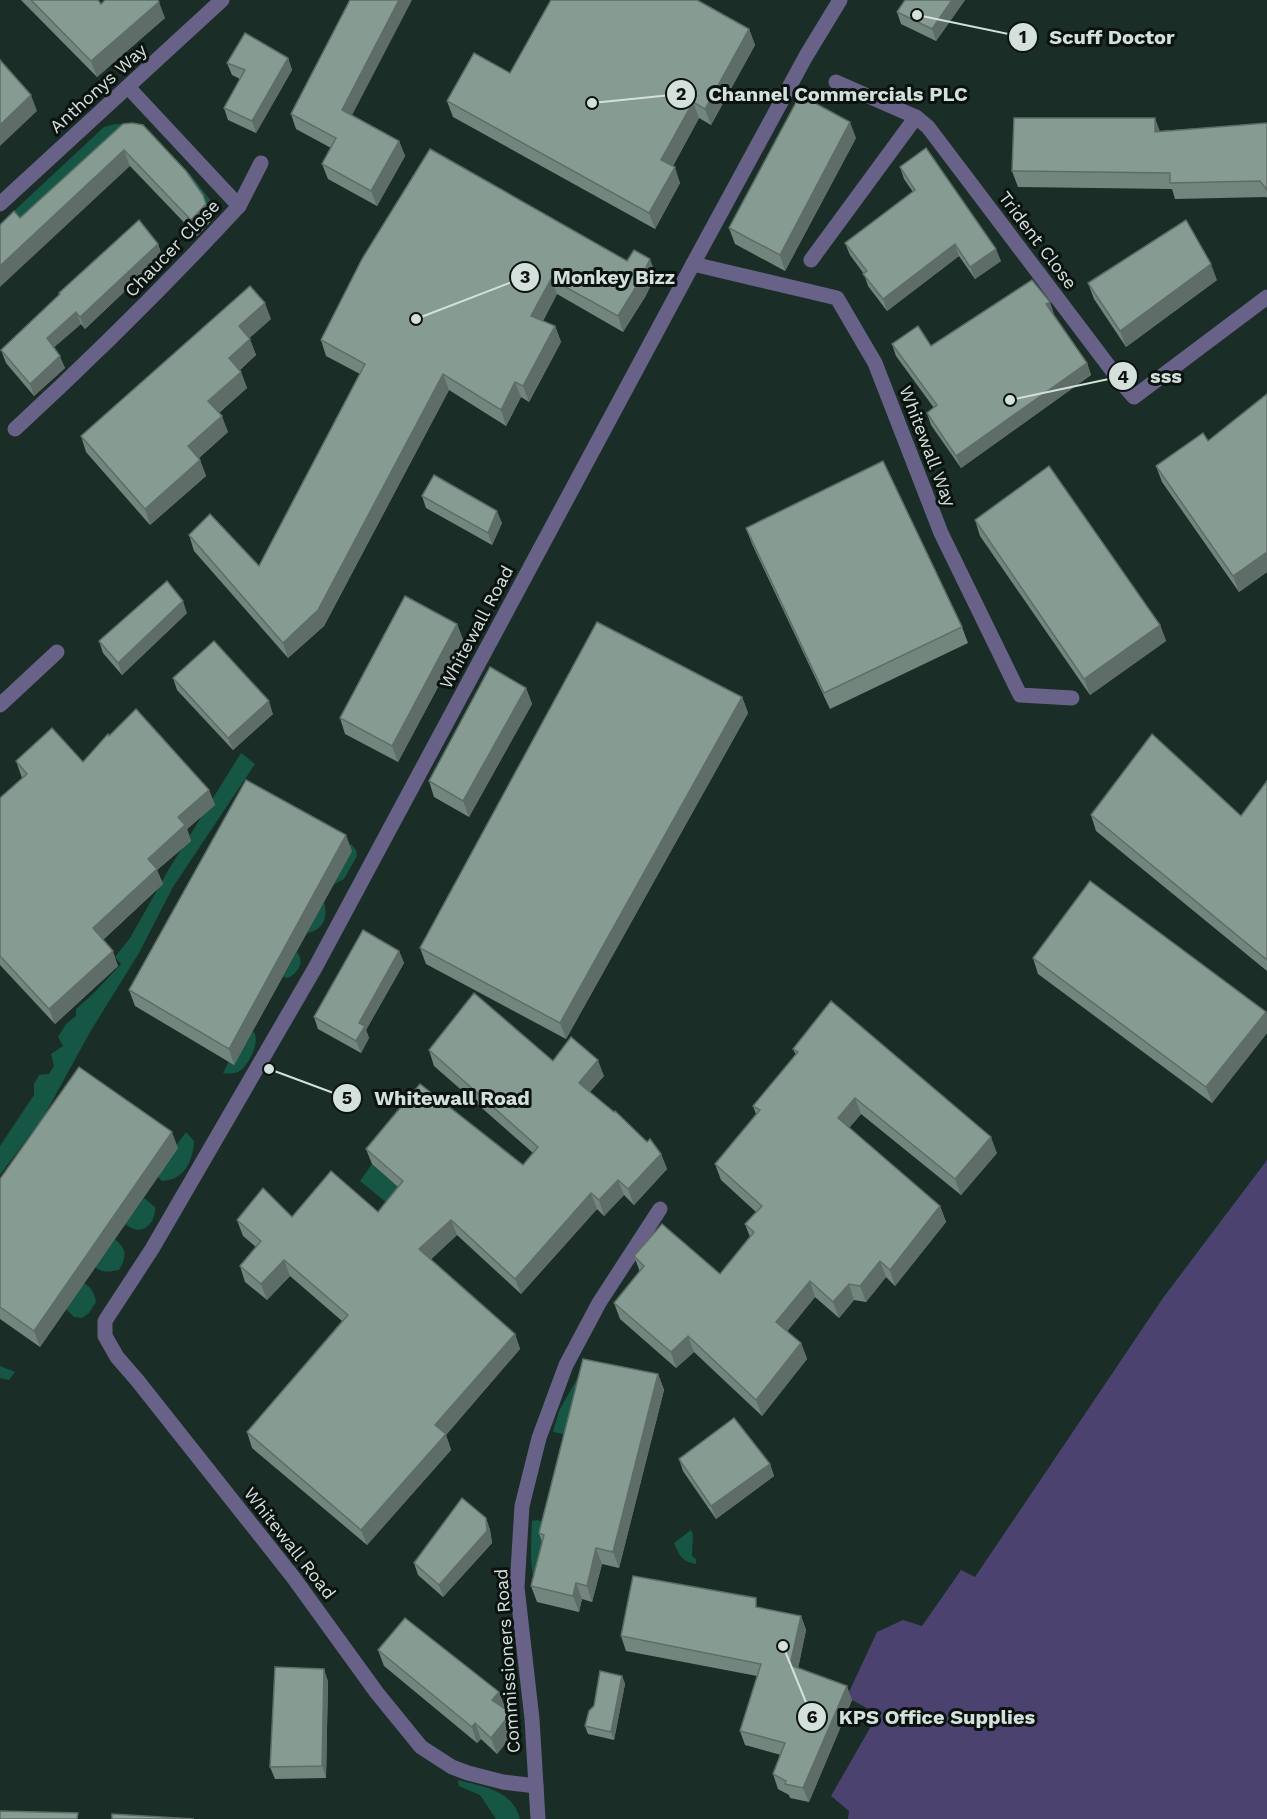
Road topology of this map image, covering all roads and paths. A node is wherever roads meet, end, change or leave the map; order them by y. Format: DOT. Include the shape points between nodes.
graph roads {
  1 [pos="222,0"];
  2 [pos="840,0"];
  3 [pos="836,82"];
  4 [pos="128,87"];
  5 [pos="916,117"];
  6 [pos="261,163"];
  7 [pos="0,204"];
  8 [pos="239,206"];
  9 [pos="811,260"];
  10 [pos="693,264"];
  11 [pos="1267,297"];
  12 [pos="15,429"];
  13 [pos="57,652"];
  14 [pos="1072,698"];
  15 [pos="0,705"];
  16 [pos="660,1209"];
  17 [pos="536,1786"];
  18 [pos="538,1819"];
  1 -- 4 [label="street, Anthonys Way"];
  2 -- 10 [label="street, Whitewall Road"];
  3 -- 5 [label="street"];
  4 -- 7 [label="street, Anthonys Way"];
  4 -- 8 [label="street, Chaucer Close"];
  5 -- 9 [label="street"];
  5 -- 11 [label="street, Trident Close" via="1134,397"];
  6 -- 8 [label="street"];
  8 -- 12 [label="street, Chaucer Close" via="93,357"];
  10 -- 14 [label="street, Whitewall Way" via="837,298 875,363 941,533 1020,695"];
  10 -- 17 [label="street, Whitewall Road" via="315,968 152,1249 105,1321 105,1336 117,1357 293,1577 421,1748 468,1773"];
  13 -- 15 [label="street"];
  16 -- 17 [label="street, Commissioners Road" via="599,1303 566,1365 539,1438 522,1506 517,1587"];
  17 -- 18 [label="street, Commissioners Road"];
}
